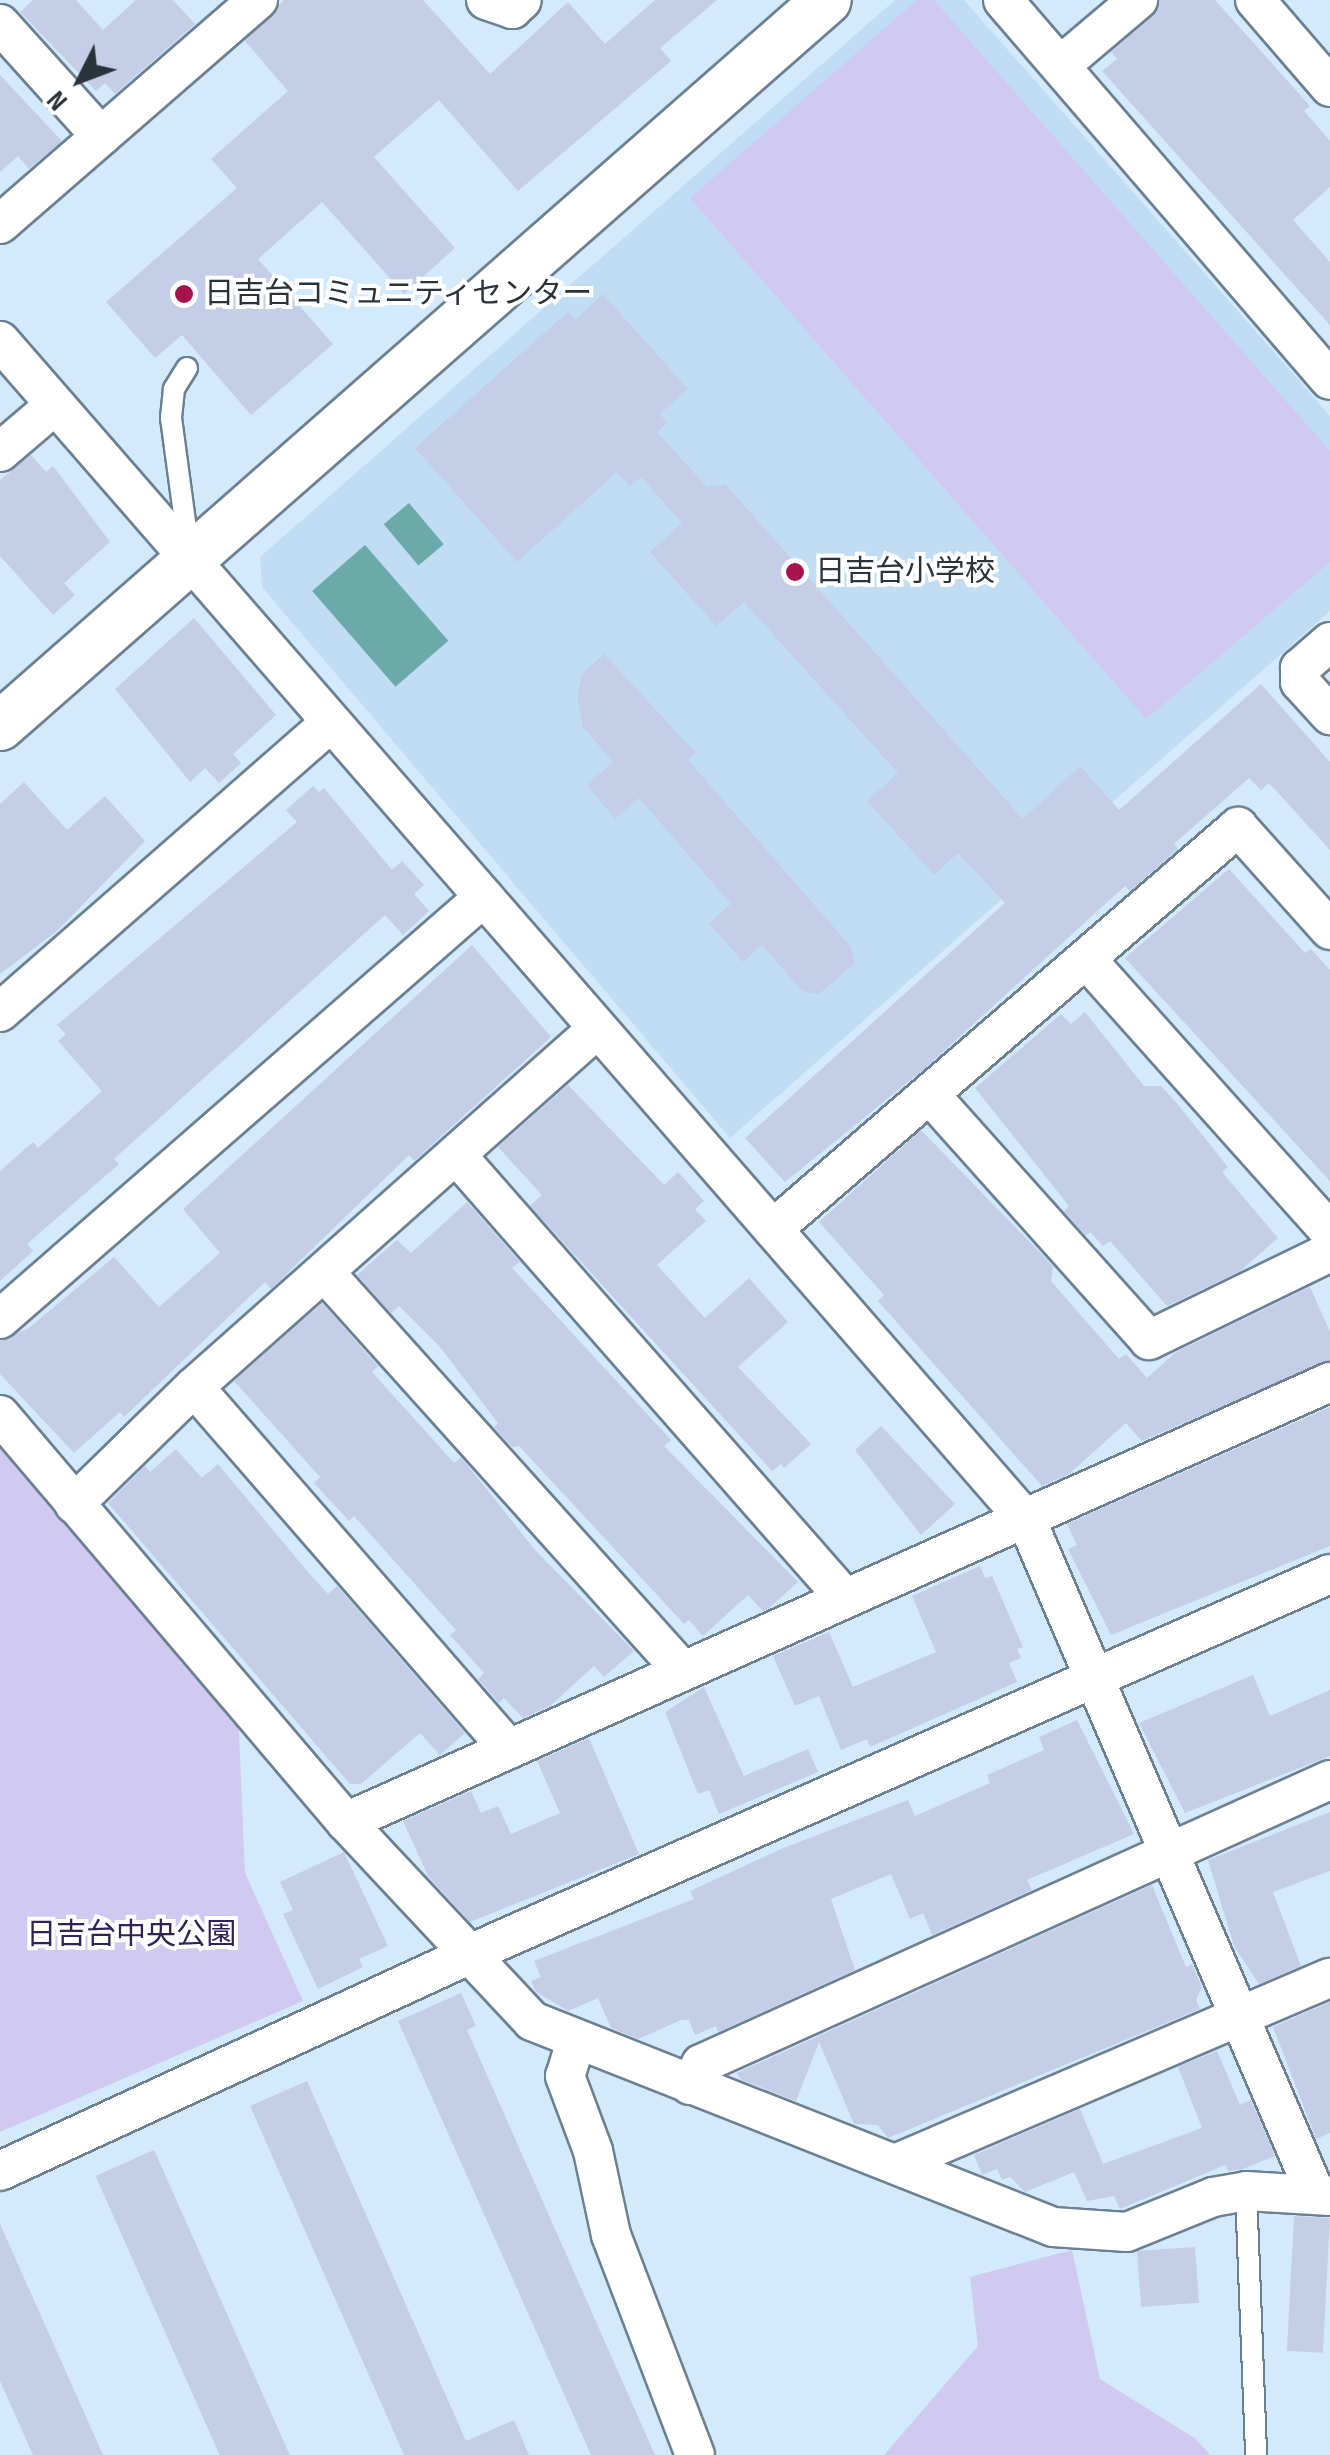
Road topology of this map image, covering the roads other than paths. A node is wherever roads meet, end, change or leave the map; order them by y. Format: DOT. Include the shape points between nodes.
graph roads {
  1 [pos="486,0"];
  2 [pos="522,0"];
  3 [pos="828,0"];
  4 [pos="1003,0"];
  5 [pos="1138,0"];
  6 [pos="1255,0"];
  7 [pos="247,4"];
  8 [pos="0,24"];
  9 [pos="1061,66"];
  10 [pos="1330,87"];
  11 [pos="102,136"];
  12 [pos="0,224"];
  13 [pos="0,341"];
  14 [pos="187,368"];
  15 [pos="1330,380"];
  16 [pos="55,404"];
  17 [pos="0,452"];
  18 [pos="190,560"];
  19 [pos="1330,642"];
  20 [pos="1330,716"];
  21 [pos="331,722"];
  22 [pos="0,726"];
  23 [pos="484,897"];
  24 [pos="1330,930"];
  25 [pos="1087,960"];
  26 [pos="0,1012"];
  27 [pos="598,1028"];
  28 [pos="931,1096"];
  29 [pos="458,1158"];
  30 [pos="773,1229"];
  31 [pos="1330,1232"];
  32 [pos="1330,1252"];
  33 [pos="327,1275"];
  34 [pos="0,1319"];
  35 [pos="1330,1382"];
  36 [pos="194,1387"];
  37 [pos="0,1415"];
  38 [pos="74,1504"];
  39 [pos="1027,1520"];
  40 [pos="1330,1574"];
  41 [pos="843,1596"];
  42 [pos="681,1669"];
  43 [pos="1093,1678"];
  44 [pos="509,1749"];
  45 [pos="1330,1780"];
  46 [pos="346,1822"];
  47 [pos="1167,1853"];
  48 [pos="467,1955"];
  49 [pos="1330,1978"];
  50 [pos="1236,2017"];
  51 [pos="576,2042"];
  52 [pos="690,2085"];
  53 [pos="895,2164"];
  54 [pos="0,2171"];
  55 [pos="1246,2191"];
  56 [pos="1322,2194"];
  57 [pos="695,2455"];
  58 [pos="1256,2455"];
  1 -- 2 [label="street" via="512,10"];
  3 -- 18 [label="street"];
  4 -- 9 [label="street"];
  5 -- 9 [label="street"];
  6 -- 10 [label="street"];
  7 -- 11 [label="street"];
  8 -- 11 [label="street"];
  9 -- 15 [label="street"];
  11 -- 12 [label="street"];
  13 -- 16 [label="street"];
  14 -- 18 [label="lane" via="174,389 171,418"];
  16 -- 17 [label="street"];
  16 -- 18 [label="street"];
  18 -- 21 [label="street"];
  18 -- 22 [label="street"];
  19 -- 20 [label="street" via="1300,668 1300,682"];
  21 -- 23 [label="street"];
  21 -- 26 [label="street"];
  23 -- 27 [label="street"];
  23 -- 34 [label="street"];
  24 -- 25 [label="street" via="1238,827"];
  25 -- 28 [label="street"];
  25 -- 31 [label="street"];
  27 -- 29 [label="street"];
  27 -- 30 [label="street"];
  28 -- 30 [label="street"];
  28 -- 32 [label="street" via="1149,1340"];
  29 -- 33 [label="street"];
  29 -- 41 [label="street"];
  30 -- 39 [label="street"];
  33 -- 36 [label="street"];
  33 -- 42 [label="street"];
  35 -- 39 [label="street"];
  36 -- 38 [label="street"];
  36 -- 44 [label="street"];
  37 -- 38 [label="street"];
  38 -- 46 [label="street"];
  39 -- 41 [label="street"];
  39 -- 43 [label="street"];
  40 -- 43 [label="street"];
  41 -- 42 [label="street"];
  42 -- 44 [label="street"];
  43 -- 47 [label="street"];
  43 -- 48 [label="street"];
  44 -- 46 [label="street"];
  45 -- 47 [label="street"];
  46 -- 48 [label="street"];
  47 -- 50 [label="street"];
  47 -- 52 [label="street" via="701,2064"];
  48 -- 51 [label="street" via="532,2021"];
  48 -- 54 [label="street"];
  49 -- 50 [label="street"];
  50 -- 53 [label="street"];
  50 -- 56 [label="street"];
  51 -- 52 [label="street"];
  51 -- 57 [label="street" via="565,2076 593,2151 612,2235"];
  52 -- 53 [label="street"];
  53 -- 55 [label="street" via="1053,2227 1127,2232 1213,2197"];
  55 -- 56 [label="street"];
  55 -- 58 [label="lane"];
}
